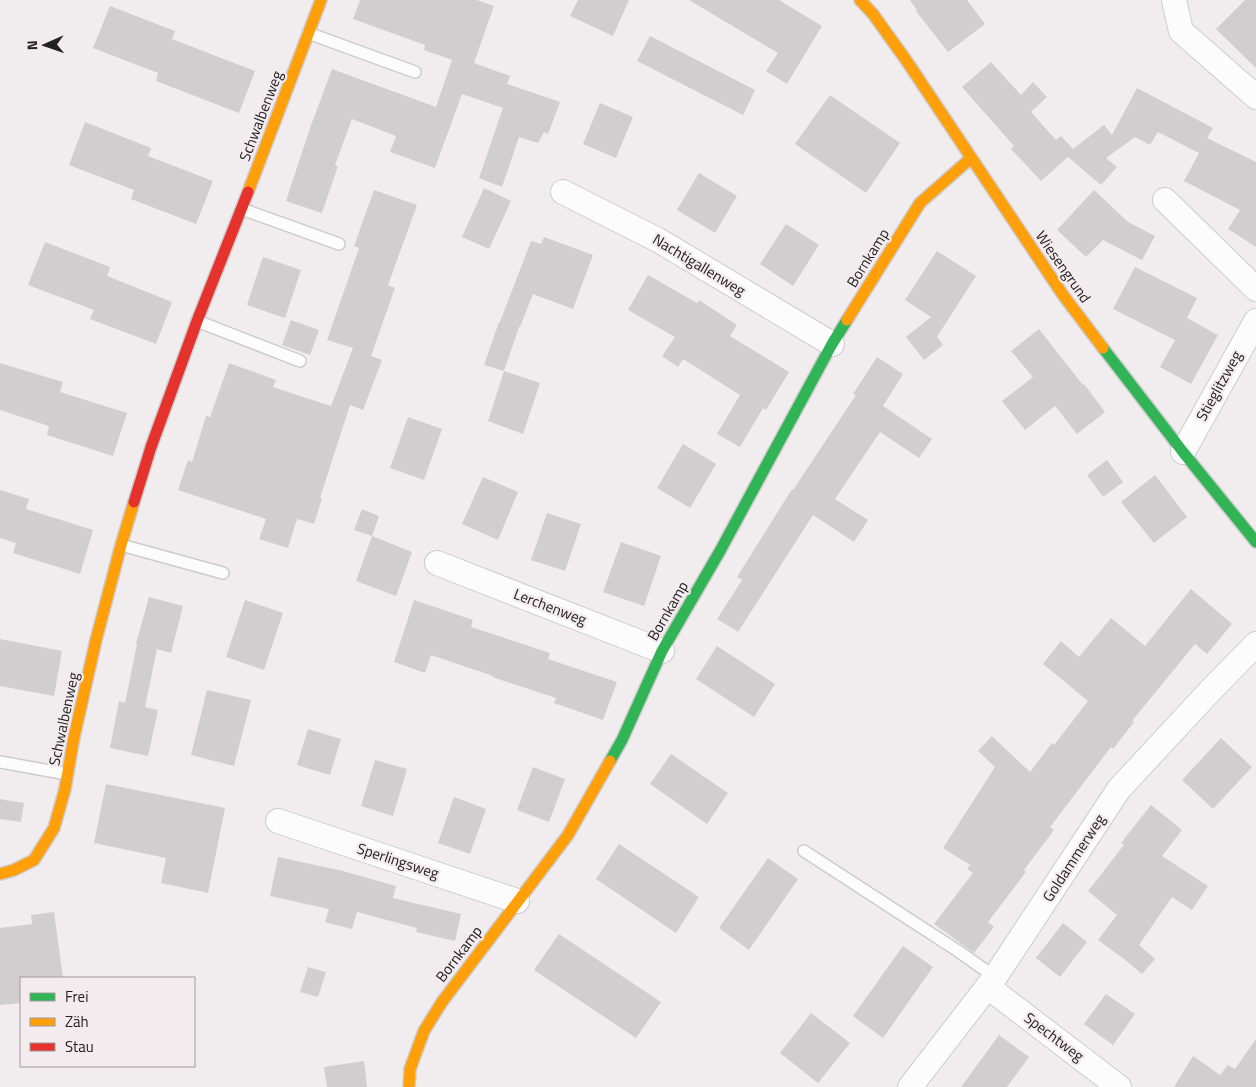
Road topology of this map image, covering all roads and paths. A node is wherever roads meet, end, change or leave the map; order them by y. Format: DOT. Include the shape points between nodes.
graph roads {
  1 [pos="321,0"];
  2 [pos="860,0"];
  3 [pos="1174,0"];
  4 [pos="308,33"];
  5 [pos="415,72"];
  6 [pos="1256,97"];
  7 [pos="970,158"];
  8 [pos="563,192"];
  9 [pos="1165,200"];
  10 [pos="242,208"];
  11 [pos="339,244"];
  12 [pos="1256,289"];
  13 [pos="197,321"];
  14 [pos="1256,321"];
  15 [pos="832,344"];
  16 [pos="300,360"];
  17 [pos="1183,452"];
  18 [pos="1256,542"];
  19 [pos="121,544"];
  20 [pos="437,563"];
  21 [pos="223,573"];
  22 [pos="1256,644"];
  23 [pos="662,651"];
  24 [pos="0,762"];
  25 [pos="68,774"];
  26 [pos="278,821"];
  27 [pos="804,851"];
  28 [pos="0,874"];
  29 [pos="518,901"];
  30 [pos="992,982"];
  31 [pos="409,1087"];
  32 [pos="910,1087"];
  33 [pos="1119,1087"];
  1 -- 4 [label="street, Schwalbenweg"];
  2 -- 7 [label="street, Wiesengrund" via="901,52"];
  3 -- 6 [label="street" via="1181,31"];
  4 -- 5 [label="lane"];
  4 -- 10 [label="street, Schwalbenweg"];
  7 -- 15 [label="street, Bornkamp" via="920,203"];
  7 -- 17 [label="street, Wiesengrund" via="1063,295"];
  8 -- 15 [label="street, Nachtigallenweg" via="658,240"];
  9 -- 12 [label="street"];
  10 -- 11 [label="lane"];
  10 -- 13 [label="street, Schwalbenweg"];
  13 -- 16 [label="lane"];
  13 -- 19 [label="street, Schwalbenweg" via="151,447"];
  14 -- 17 [label="street, Stieglitzweg"];
  15 -- 23 [label="street, Bornkamp"];
  17 -- 18 [label="street, Wiesengrund"];
  19 -- 21 [label="lane"];
  19 -- 25 [label="street, Schwalbenweg" via="94,650"];
  20 -- 23 [label="street, Lerchenweg"];
  22 -- 30 [label="street, Goldammerweg" via="1119,789"];
  23 -- 29 [label="street, Bornkamp" via="622,740 568,835"];
  24 -- 25 [label="lane"];
  25 -- 28 [label="street, Schwalbenweg" via="54,828 34,860"];
  26 -- 29 [label="street, Sperlingsweg"];
  27 -- 30 [label="lane" via="958,950"];
  29 -- 31 [label="street, Bornkamp" via="424,1031 410,1069"];
  30 -- 32 [label="street, Goldammerweg"];
  30 -- 33 [label="street, Spechtweg"];
}
